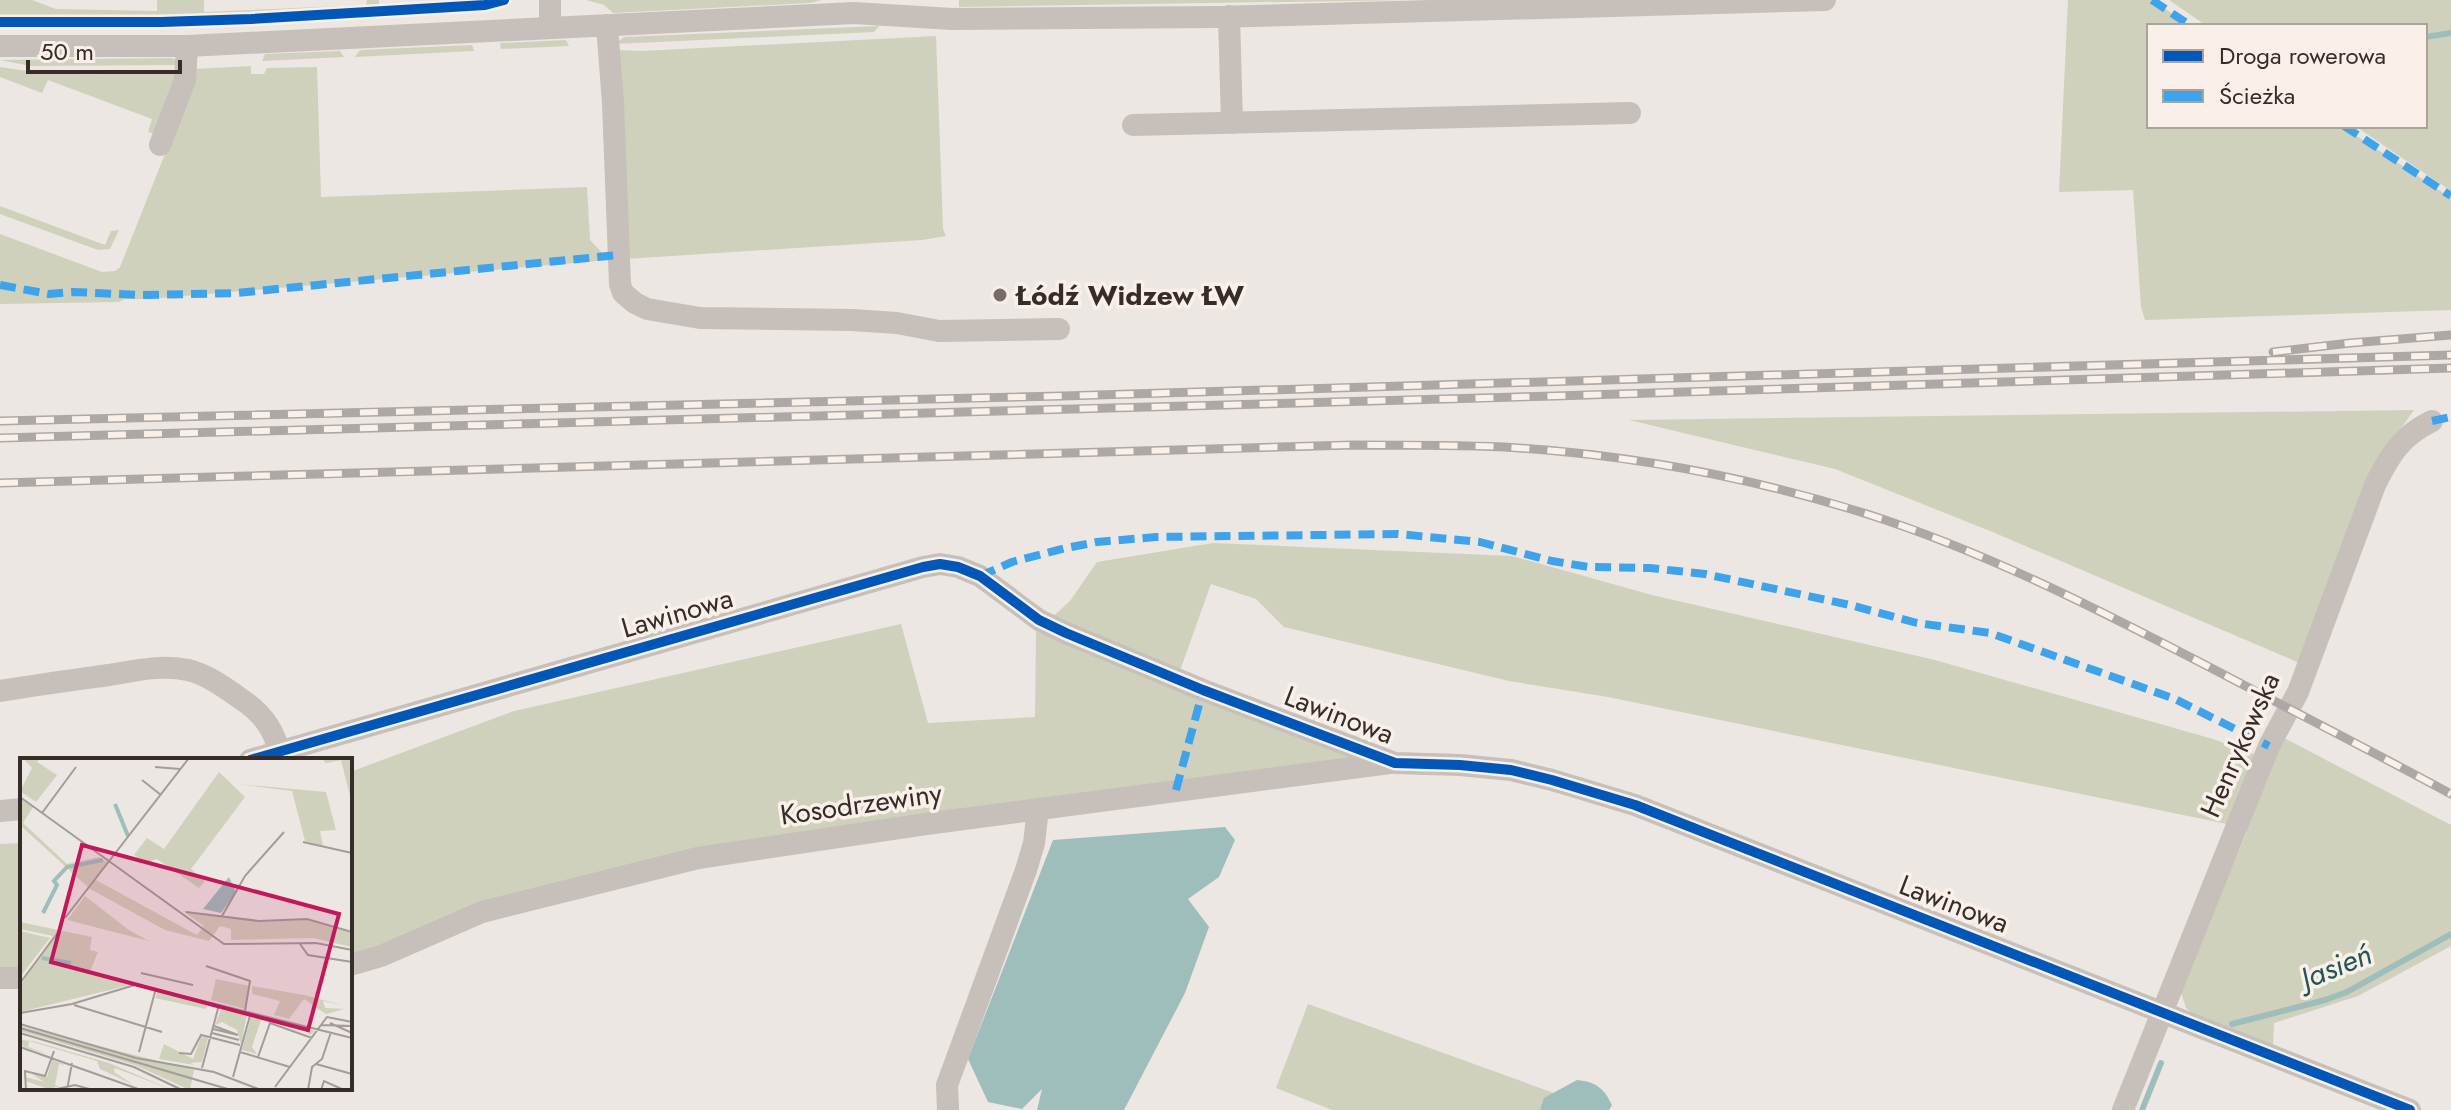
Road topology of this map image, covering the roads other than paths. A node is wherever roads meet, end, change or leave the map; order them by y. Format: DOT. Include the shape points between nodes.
graph roads {
  1 [pos="550,0"];
  2 [pos="1825,0"];
  3 [pos="1629,2"];
  4 [pos="1452,6"];
  5 [pos="854,7"];
  6 [pos="1229,16"];
  7 [pos="607,25"];
  8 [pos="550,28"];
  9 [pos="0,46"];
  10 [pos="187,46"];
  11 [pos="1630,113"];
  12 [pos="1232,123"];
  13 [pos="1133,125"];
  14 [pos="160,145"];
  15 [pos="1059,329"];
  16 [pos="2432,421"];
  17 [pos="0,691"];
  18 [pos="279,752"];
  19 [pos="257,758"];
  20 [pos="1395,763"];
  21 [pos="20,809"];
  22 [pos="1038,809"];
  23 [pos="0,811"];
  24 [pos="352,964"];
  25 [pos="2161,1012"];
  26 [pos="948,1110"];
  27 [pos="2123,1110"];
  28 [pos="2410,1110"];
  1 -- 8 [label="street"];
  2 -- 3 [label="street"];
  3 -- 4 [label="street"];
  4 -- 6 [label="street"];
  5 -- 6 [label="street" via="952,19"];
  5 -- 7 [label="street"];
  6 -- 12 [label="street"];
  7 -- 8 [label="street"];
  7 -- 15 [label="street" via="620,284 635,303 700,318 852,320 939,331"];
  8 -- 10 [label="street"];
  9 -- 10 [label="street"];
  10 -- 14 [label="street" via="185,80"];
  11 -- 12 [label="street"];
  12 -- 13 [label="street"];
  16 -- 25 [label="street, Henrykowska" via="2401,442 2375,485 2298,692 2269,746"];
  17 -- 18 [label="street" via="141,670 190,670 249,704 276,736"];
  18 -- 19 [label="street, Lawinowa"];
  18 -- 20 [label="street, Lawinowa" via="940,564 980,576 1039,620 1066,633"];
  20 -- 22 [label="street, Kosodrzewiny"];
  20 -- 25 [label="street, Lawinowa" via="1511,770 1635,805"];
  21 -- 23 [label="street"];
  22 -- 24 [label="street, Kosodrzewiny" via="698,858 482,912"];
  22 -- 26 [label="street" via="1026,870 947,1085"];
  25 -- 27 [label="street, Henrykowska"];
  25 -- 28 [label="street, Lawinowa"];
}
